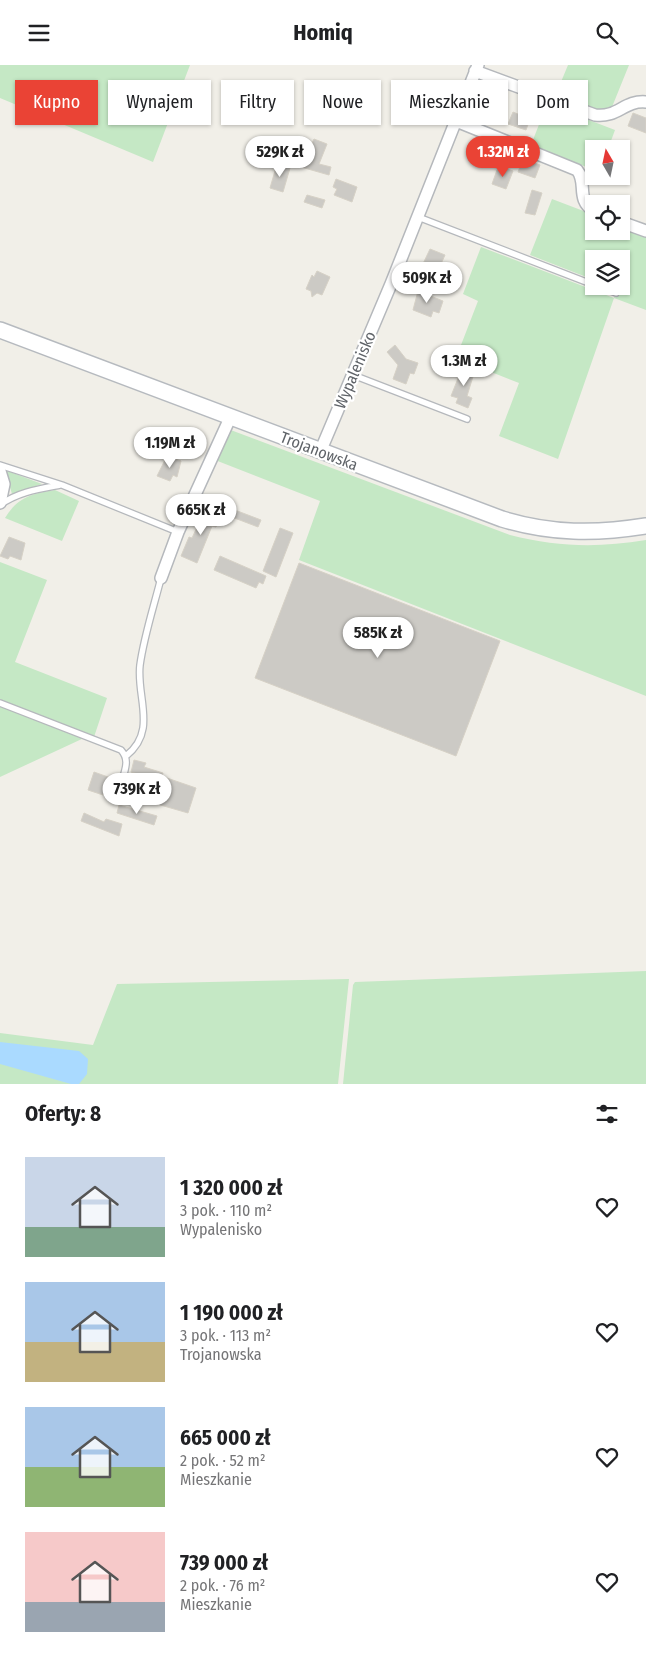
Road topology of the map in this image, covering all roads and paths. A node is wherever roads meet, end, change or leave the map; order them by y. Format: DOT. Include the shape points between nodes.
graph roads {
  1 [pos="477,68"];
  2 [pos="472,80"];
  3 [pos="646,101"];
  4 [pos="454,125"];
  5 [pos="466,125"];
  6 [pos="585,202"];
  7 [pos="418,217"];
  8 [pos="630,225"];
  9 [pos="646,231"];
  10 [pos="585,282"];
  11 [pos="0,330"];
  12 [pos="353,375"];
  13 [pos="230,418"];
  14 [pos="467,419"];
  15 [pos="320,452"];
  16 [pos="0,465"];
  17 [pos="0,471"];
  18 [pos="62,485"];
  19 [pos="0,504"];
  20 [pos="646,526"];
  21 [pos="178,532"];
  22 [pos="161,578"];
  23 [pos="0,703"];
  24 [pos="126,756"];
  25 [pos="122,781"];
  1 -- 2 [label="street, Wypalenisko"];
  1 -- 3 [label="street" via="595,115 606,117 630,104"];
  4 -- 7 [label="street, Wypalenisko"];
  5 -- 6 [label="street" via="577,170"];
  7 -- 10 [label="lane"];
  7 -- 12 [label="street, Wypalenisko"];
  8 -- 9 [label="street"];
  11 -- 13 [label="street, Trojanowska"];
  12 -- 14 [label="lane"];
  12 -- 15 [label="street, Wypalenisko"];
  13 -- 15 [label="street, Trojanowska"];
  13 -- 21 [label="street"];
  15 -- 20 [label="street, Trojanowska" via="532,528 584,533"];
  16 -- 18 [label="lane"];
  17 -- 19 [label="street" via="4,484"];
  18 -- 19 [label="lane" via="30,491"];
  18 -- 21 [label="lane"];
  21 -- 22 [label="street"];
  22 -- 24 [label="lane" via="140,666 144,721 134,749"];
  23 -- 24 [label="lane" via="121,750"];
  24 -- 25 [label="lane"];
}
